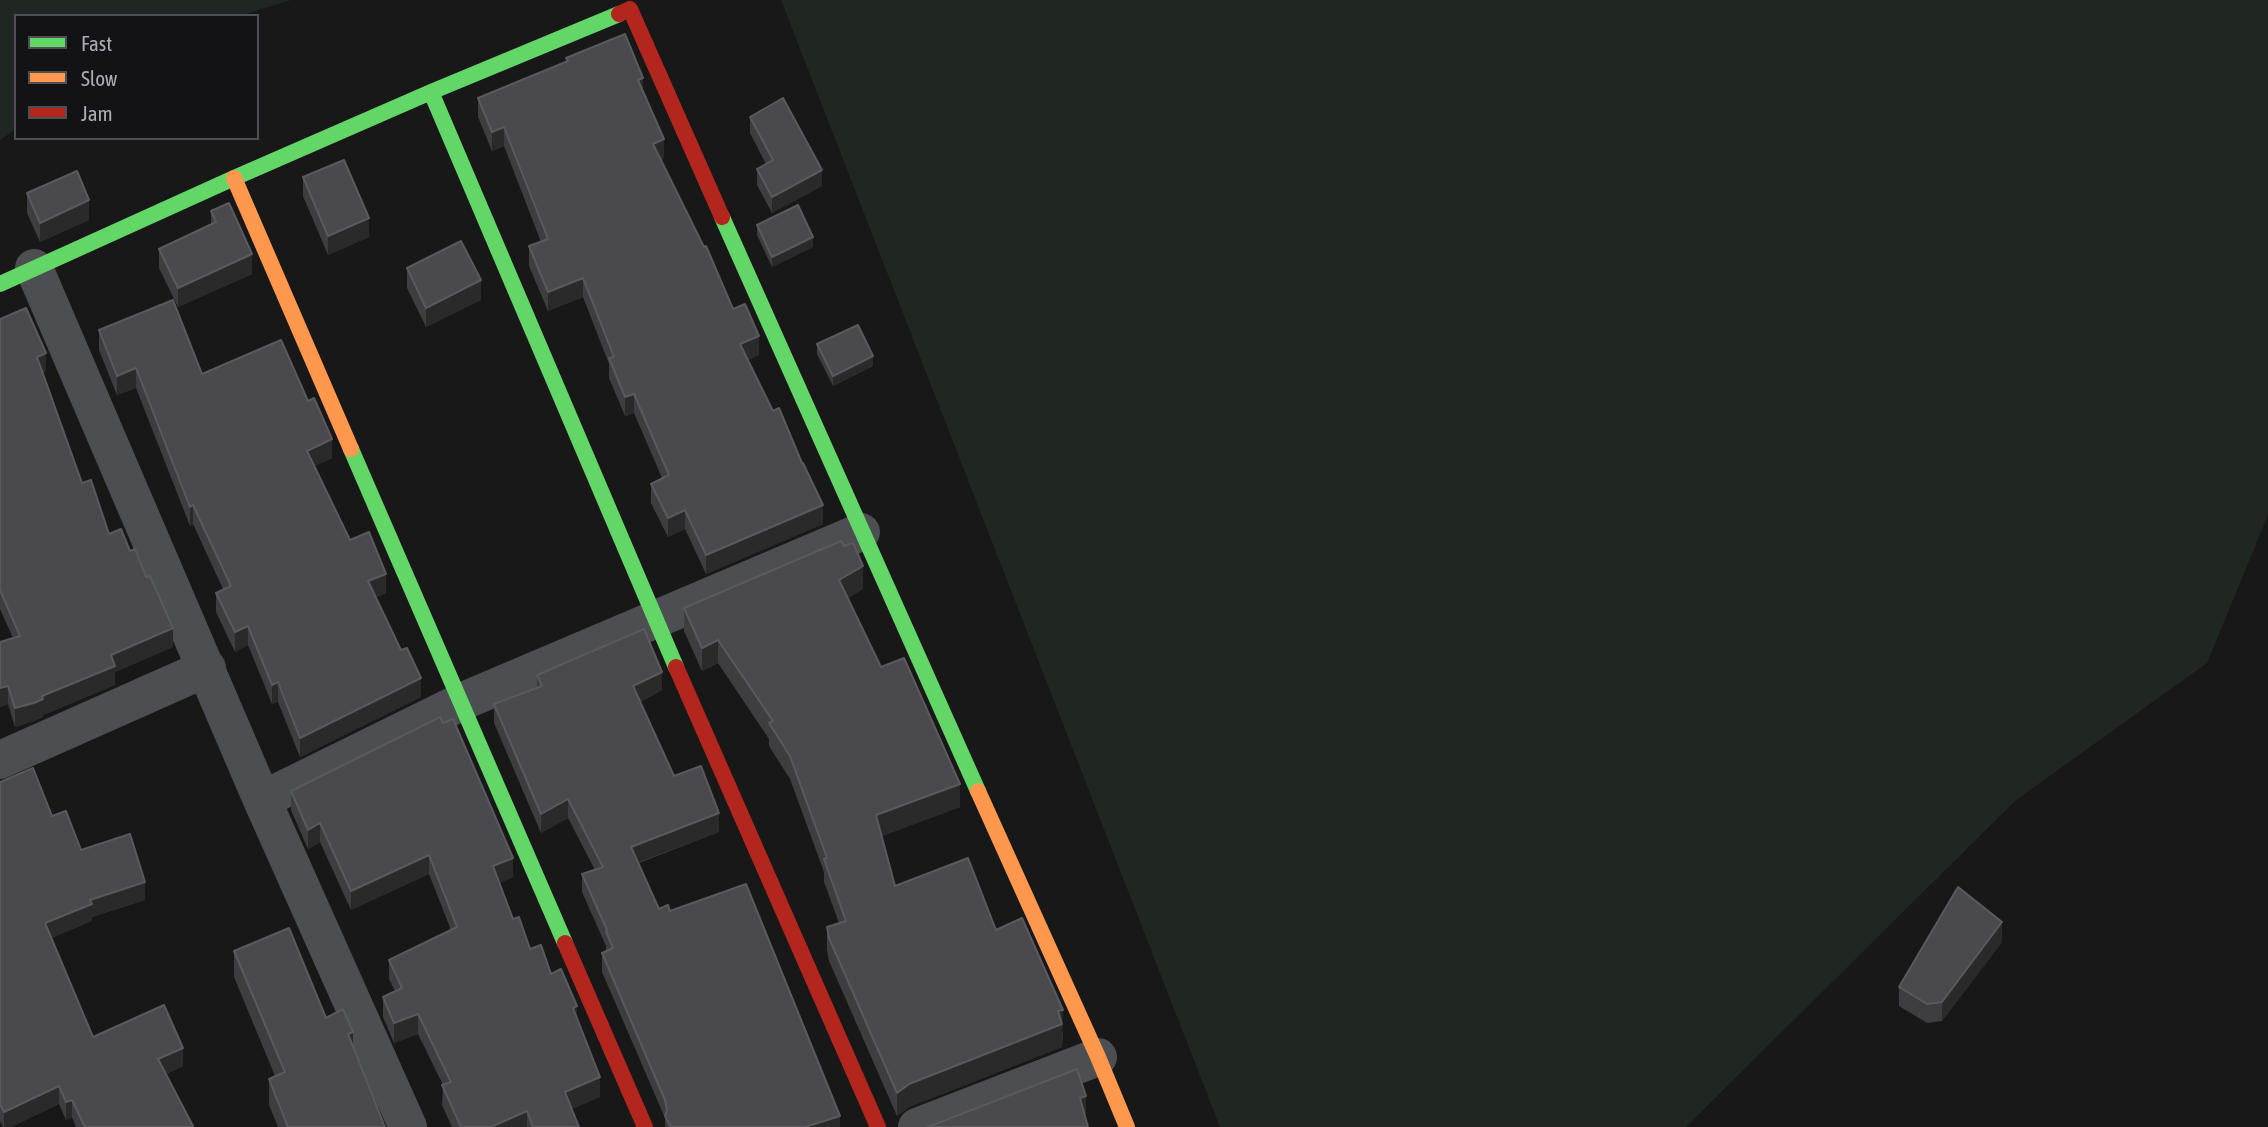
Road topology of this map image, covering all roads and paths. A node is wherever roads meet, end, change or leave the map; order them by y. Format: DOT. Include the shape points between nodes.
graph roads {
  1 [pos="431,92"];
  2 [pos="234,178"];
  3 [pos="34,268"];
  4 [pos="0,284"];
  5 [pos="861,532"];
  6 [pos="655,619"];
  7 [pos="207,668"];
  8 [pos="461,702"];
  9 [pos="0,758"];
  10 [pos="262,800"];
  11 [pos="1098,1057"];
  12 [pos="408,1127"];
  13 [pos="645,1127"];
  14 [pos="878,1127"];
  15 [pos="917,1127"];
  16 [pos="1127,1127"];
  1 -- 2 [label="street"];
  1 -- 5 [label="street" via="630,9"];
  1 -- 6 [label="street"];
  2 -- 3 [label="street"];
  2 -- 8 [label="street"];
  3 -- 4 [label="street"];
  3 -- 7 [label="street"];
  5 -- 6 [label="street"];
  5 -- 11 [label="street"];
  6 -- 8 [label="street"];
  6 -- 14 [label="street"];
  7 -- 9 [label="street"];
  7 -- 10 [label="street"];
  8 -- 10 [label="street"];
  8 -- 13 [label="street"];
  10 -- 12 [label="street"];
  11 -- 15 [label="street"];
  11 -- 16 [label="street"];
}
